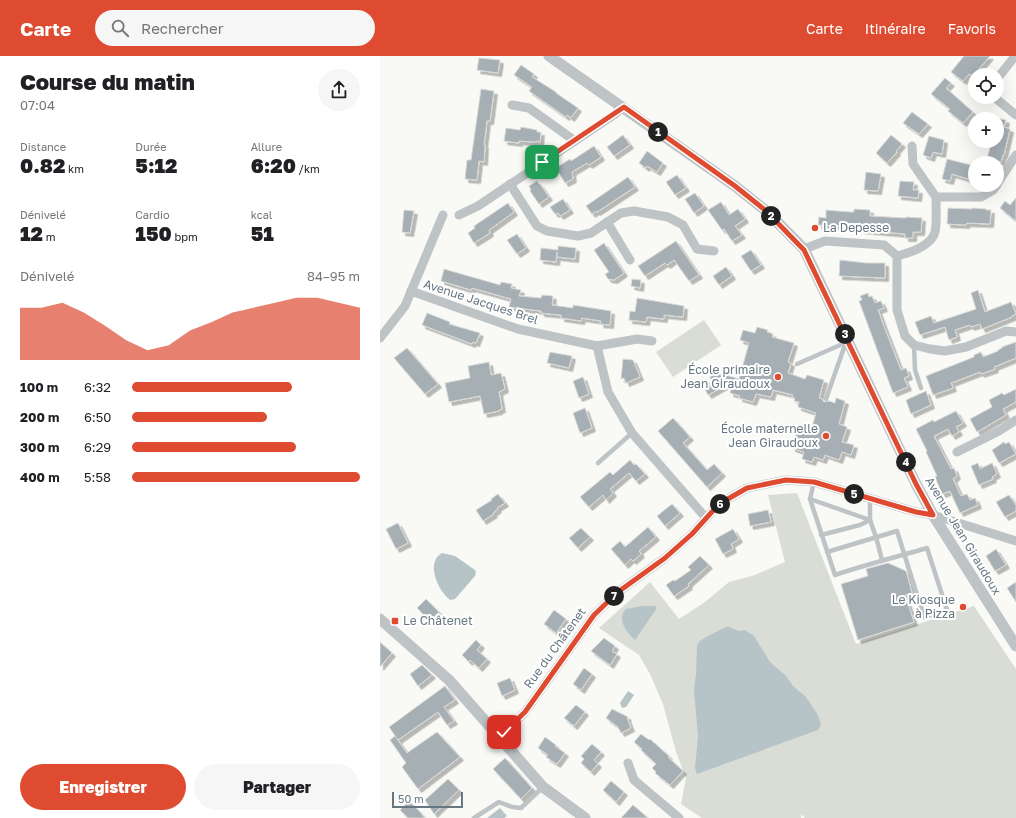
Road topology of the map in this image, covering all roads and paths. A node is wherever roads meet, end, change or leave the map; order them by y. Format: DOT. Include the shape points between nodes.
graph roads {
  1 [pos="549,56"];
  2 [pos="1014,56"];
  3 [pos="1004,70"];
  4 [pos="1003,104"];
  5 [pos="512,105"];
  6 [pos="624,107"];
  7 [pos="1016,115"];
  8 [pos="575,141"];
  9 [pos="912,146"];
  10 [pos="1016,155"];
  11 [pos="1004,174"];
  12 [pos="510,184"];
  13 [pos="990,192"];
  14 [pos="936,197"];
  15 [pos="443,215"];
  16 [pos="459,215"];
  17 [pos="607,222"];
  18 [pos="804,250"];
  19 [pos="714,251"];
  20 [pos="897,256"];
  21 [pos="630,260"];
  22 [pos="411,291"];
  23 [pos="1016,332"];
  24 [pos="380,338"];
  25 [pos="652,341"];
  26 [pos="847,342"];
  27 [pos="914,345"];
  28 [pos="598,346"];
  29 [pos="796,364"];
  30 [pos="921,388"];
  31 [pos="826,399"];
  32 [pos="1016,420"];
  33 [pos="632,433"];
  34 [pos="957,452"];
  35 [pos="598,463"];
  36 [pos="814,482"];
  37 [pos="810,499"];
  38 [pos="870,499"];
  39 [pos="933,515"];
  40 [pos="706,518"];
  41 [pos="870,520"];
  42 [pos="821,535"];
  43 [pos="876,537"];
  44 [pos="1016,541"];
  45 [pos="827,552"];
  46 [pos="904,554"];
  47 [pos="882,560"];
  48 [pos="380,619"];
  49 [pos="1016,646"];
  50 [pos="500,737"];
  51 [pos="628,763"];
  52 [pos="543,787"];
  53 [pos="474,818"];
  54 [pos="585,818"];
  55 [pos="680,818"];
  1 -- 6 [label="street, Avenue Jean Giraudoux"];
  2 -- 3 [label="street"];
  4 -- 7 [label="street"];
  5 -- 8 [label="street" via="529,108"];
  6 -- 8 [label="street"];
  6 -- 18 [label="street, Avenue Jean Giraudoux" via="735,186 765,210"];
  8 -- 12 [label="street"];
  9 -- 14 [label="street" via="913,164"];
  10 -- 11 [label="street"];
  12 -- 16 [label="street" via="478,206"];
  12 -- 17 [label="street" via="537,226 547,231 578,236 591,233"];
  13 -- 14 [label="street" via="981,197"];
  14 -- 20 [label="street" via="935,232 927,243 911,253"];
  15 -- 22 [label="street"];
  17 -- 19 [label="street" via="621,213 634,211 668,216 682,225 697,249"];
  17 -- 21 [label="street"];
  18 -- 20 [label="street" via="825,241 884,245"];
  18 -- 26 [label="street, Avenue Jean Giraudoux"];
  20 -- 27 [label="street" via="896,310 904,336"];
  22 -- 24 [label="street" via="405,306"];
  22 -- 28 [label="street, Avenue Jacques Brel" via="518,329"];
  23 -- 27 [label="street" via="1006,331 966,347 945,350"];
  25 -- 28 [label="street" via="636,339"];
  26 -- 29 [label="lane"];
  26 -- 31 [label="lane"];
  26 -- 39 [label="street, Avenue Jean Giraudoux"];
  27 -- 30 [label="lane" via="915,370"];
  28 -- 33 [label="street" via="608,392"];
  32 -- 34 [label="street"];
  33 -- 35 [label="lane"];
  33 -- 40 [label="street"];
  36 -- 37 [label="lane"];
  36 -- 38 [label="street, Rue du Châtenet"];
  36 -- 40 [label="street, Rue du Châtenet" via="786,480 747,488 719,504"];
  37 -- 41 [label="lane"];
  37 -- 42 [label="lane"];
  38 -- 39 [label="street, Rue du Châtenet"];
  38 -- 41 [label="lane"];
  39 -- 44 [label="street, Rue du Châtenet"];
  39 -- 49 [label="street, Avenue Jean Giraudoux"];
  40 -- 50 [label="street, Rue du Châtenet" via="665,558 618,592 594,615 525,712"];
  41 -- 42 [label="lane"];
  41 -- 43 [label="lane"];
  42 -- 45 [label="lane"];
  43 -- 45 [label="lane"];
  43 -- 46 [label="lane" via="897,531"];
  43 -- 47 [label="lane"];
  45 -- 47 [label="lane" via="835,575"];
  46 -- 46 [label="lane" via="927,548 948,610 924,617"];
  46 -- 47 [label="lane"];
  48 -- 50 [label="street" via="448,680"];
  50 -- 52 [label="street"];
  51 -- 55 [label="street" via="634,780"];
  52 -- 53 [label="lane" via="521,808 499,802"];
  52 -- 54 [label="street"];
}
